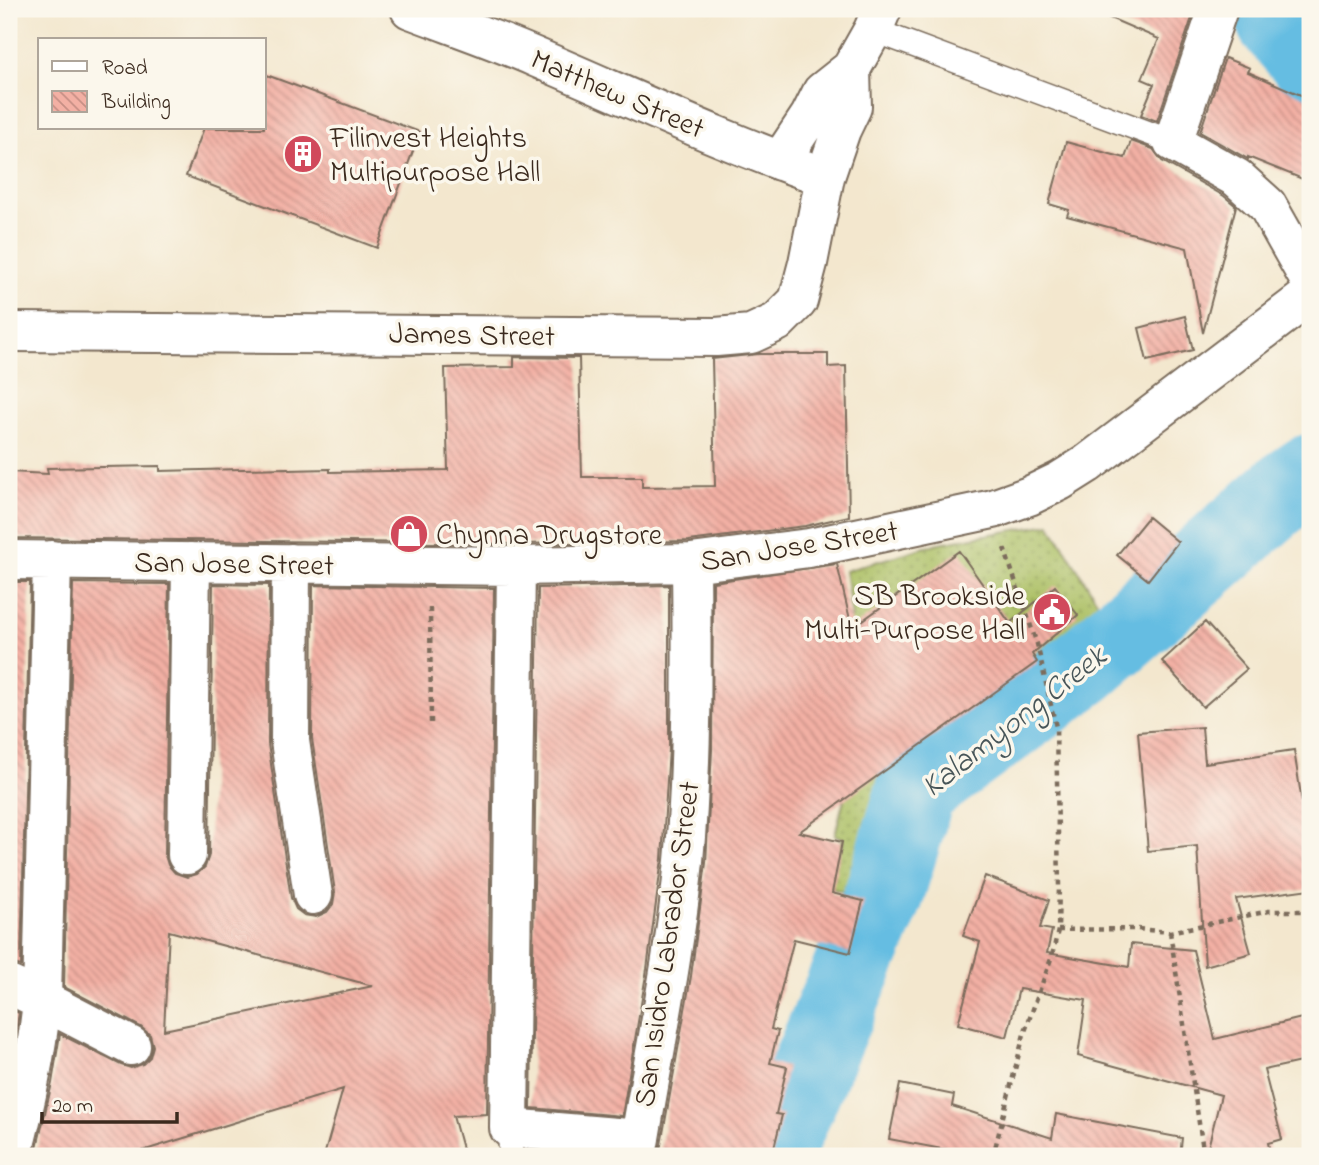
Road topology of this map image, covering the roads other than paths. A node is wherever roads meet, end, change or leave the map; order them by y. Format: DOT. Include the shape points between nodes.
graph roads {
  1 [pos="410,9"];
  2 [pos="1218,9"];
  3 [pos="878,19"];
  4 [pos="851,69"];
  5 [pos="1173,142"];
  6 [pos="780,162"];
  7 [pos="825,177"];
  8 [pos="1310,281"];
  9 [pos="1310,295"];
  10 [pos="9,332"];
  11 [pos="9,560"];
  12 [pos="52,560"];
  13 [pos="191,562"];
  14 [pos="291,563"];
  15 [pos="691,563"];
  16 [pos="516,566"];
  17 [pos="187,855"];
  18 [pos="313,895"];
  19 [pos="26,993"];
  20 [pos="131,1046"];
  21 [pos="510,1142"];
  22 [pos="638,1148"];
  23 [pos="12,1156"];
  1 -- 6 [label="street, Matthew Street" via="533,56"];
  2 -- 5 [label="street"];
  3 -- 4 [label="street"];
  3 -- 5 [label="lane"];
  4 -- 6 [label="street" via="822,92"];
  4 -- 7 [label="street, James Street" via="852,107"];
  5 -- 8 [label="street" via="1237,178 1267,205"];
  6 -- 7 [label="street, Matthew Street"];
  7 -- 10 [label="street, James Street" via="798,301 777,322 751,334"];
  9 -- 15 [label="street, San Jose Street" via="1087,464 1029,496 993,509 821,546"];
  11 -- 12 [label="street, San Jose Street"];
  12 -- 13 [label="street, San Jose Street"];
  12 -- 19 [label="street"];
  13 -- 14 [label="street, San Jose Street"];
  13 -- 17 [label="street"];
  14 -- 16 [label="street, San Jose Street"];
  14 -- 18 [label="street" via="290,741"];
  15 -- 16 [label="street, San Jose Street"];
  15 -- 22 [label="street, San Isidro Labrador Street" via="690,787 671,952"];
  16 -- 21 [label="street"];
  19 -- 20 [label="street"];
  19 -- 23 [label="street" via="37,1052"];
  21 -- 22 [label="street"];
}
